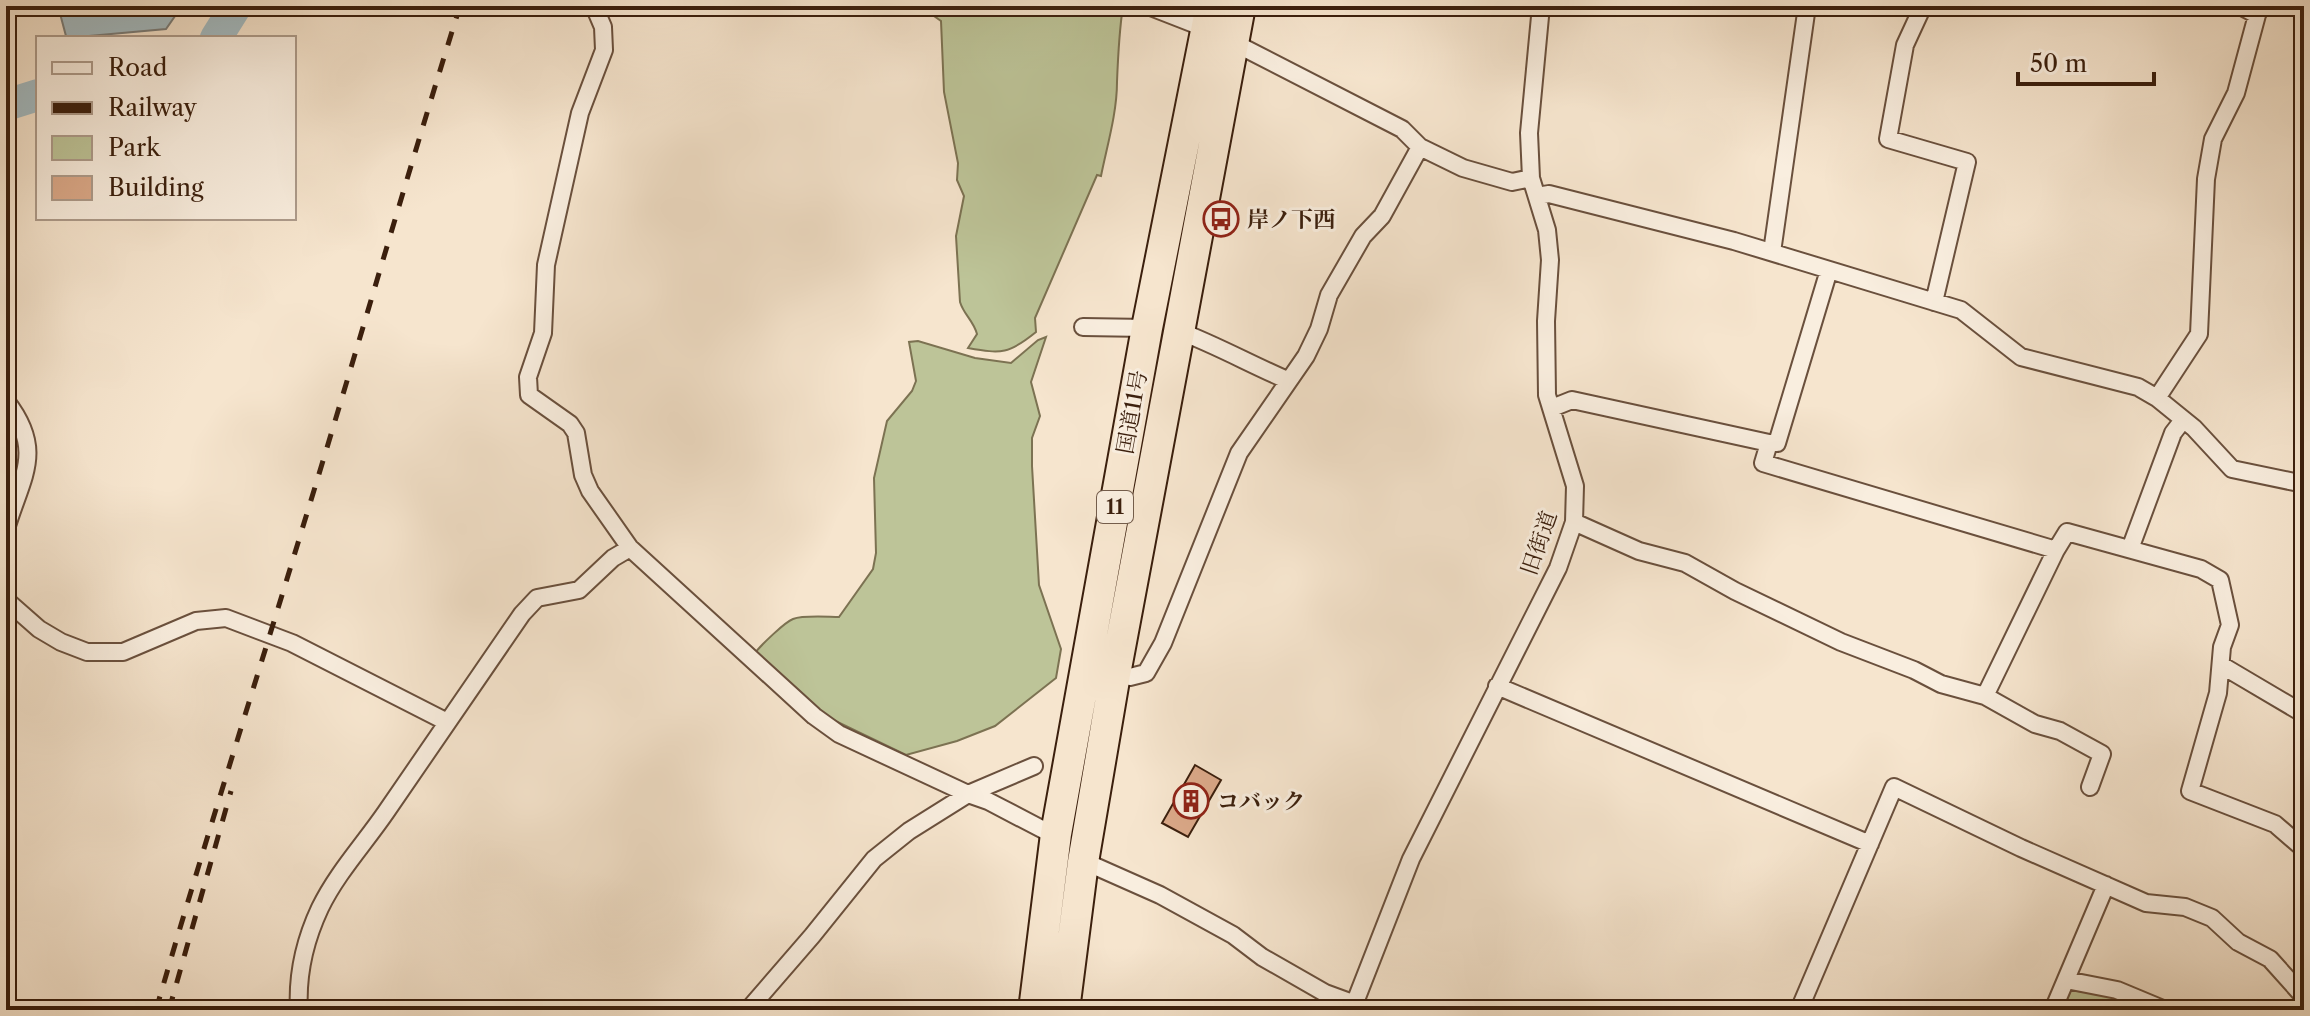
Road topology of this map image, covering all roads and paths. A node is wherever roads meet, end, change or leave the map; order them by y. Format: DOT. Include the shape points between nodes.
graph roads {
  1 [pos="594,6"];
  2 [pos="1148,6"];
  3 [pos="1240,6"];
  4 [pos="1541,6"];
  5 [pos="1807,6"];
  6 [pos="1923,6"];
  7 [pos="2240,6"];
  8 [pos="2259,10"];
  9 [pos="1217,26"];
  10 [pos="1420,147"];
  11 [pos="1531,178"];
  12 [pos="1537,196"];
  13 [pos="1772,252"];
  14 [pos="1829,270"];
  15 [pos="1934,302"];
  16 [pos="1083,327"];
  17 [pos="1147,328"];
  18 [pos="1179,331"];
  19 [pos="1287,380"];
  20 [pos="2157,398"];
  21 [pos="6,401"];
  22 [pos="1552,408"];
  23 [pos="2183,420"];
  24 [pos="1769,443"];
  25 [pos="2304,484"];
  26 [pos="1574,522"];
  27 [pos="6,529"];
  28 [pos="630,548"];
  29 [pos="2130,549"];
  30 [pos="2056,550"];
  31 [pos="6,600"];
  32 [pos="2221,665"];
  33 [pos="1115,674"];
  34 [pos="1497,686"];
  35 [pos="1985,696"];
  36 [pos="2304,714"];
  37 [pos="447,722"];
  38 [pos="1034,766"];
  39 [pos="2090,787"];
  40 [pos="968,794"];
  41 [pos="1056,834"];
  42 [pos="1870,844"];
  43 [pos="2304,849"];
  44 [pos="1083,862"];
  45 [pos="2106,885"];
  46 [pos="2066,980"];
  47 [pos="2304,997"];
  48 [pos="1354,1007"];
  49 [pos="299,1010"];
  50 [pos="748,1010"];
  51 [pos="1034,1010"];
  52 [pos="1064,1010"];
  53 [pos="1799,1010"];
  54 [pos="2053,1010"];
  55 [pos="2165,1010"];
  1 -- 28 [label="street" via="603,27 604,50 580,113 546,265 543,333 528,377 529,395 576,433 587,483"];
  2 -- 9 [label="street"];
  3 -- 9 [label="highway, 国道11号 / 11"];
  4 -- 11 [label="street, 旧街道" via="1529,133"];
  5 -- 13 [label="street"];
  6 -- 15 [label="street" via="1905,45 1888,139 1967,162"];
  7 -- 8 [label="street"];
  8 -- 20 [label="street" via="2236,93 2213,139 2206,179 2199,334"];
  9 -- 10 [label="street" via="1402,129"];
  9 -- 17 [label="highway, 国道11号 / 11"];
  9 -- 18 [label="highway, 国道11号 / 11"];
  10 -- 11 [label="street" via="1463,168 1512,182"];
  10 -- 19 [label="street" via="1329,295 1306,356"];
  11 -- 12 [label="street, 旧街道"];
  12 -- 13 [label="street" via="1549,194"];
  12 -- 22 [label="street, 旧街道" via="1550,260 1547,395"];
  13 -- 14 [label="street"];
  14 -- 15 [label="street"];
  14 -- 24 [label="street" via="1777,443"];
  15 -- 20 [label="street" via="1961,310 2021,357 2138,387"];
  16 -- 17 [label="street"];
  17 -- 41 [label="highway, 国道11号 / 11"];
  18 -- 19 [label="street"];
  18 -- 33 [label="highway, 国道11号 / 11"];
  19 -- 33 [label="street" via="1239,453 1146,673"];
  20 -- 23 [label="street"];
  21 -- 27 [label="street" via="20,419 29,450"];
  22 -- 24 [label="street" via="1572,400"];
  22 -- 26 [label="street, 旧街道" via="1575,486"];
  23 -- 25 [label="street" via="2232,469"];
  23 -- 29 [label="street" via="2173,433"];
  24 -- 30 [label="street" via="1763,463"];
  26 -- 34 [label="street, 旧街道" via="1558,568"];
  26 -- 35 [label="street" via="1639,551 1685,563 1841,642 1941,684"];
  28 -- 37 [label="street" via="579,590 537,598 529,605"];
  28 -- 40 [label="street" via="814,716 839,734"];
  29 -- 30 [label="street" via="2067,532"];
  29 -- 32 [label="street" via="2201,569 2220,580 2230,625"];
  30 -- 35 [label="street"];
  31 -- 37 [label="street" via="39,629 87,652 123,652 196,621 226,618 292,643"];
  32 -- 36 [label="street"];
  32 -- 43 [label="street" via="2190,791 2275,824"];
  33 -- 44 [label="highway, 国道11号 / 11"];
  34 -- 42 [label="street"];
  34 -- 48 [label="street, 旧街道" via="1411,859"];
  35 -- 39 [label="street" via="2102,754"];
  37 -- 49 [label="street" via="319,909 303,957"];
  38 -- 40 [label="street"];
  40 -- 41 [label="street"];
  40 -- 50 [label="street" via="874,859"];
  41 -- 44 [label="street"];
  41 -- 51 [label="highway, 国道11号 / 11"];
  42 -- 45 [label="street" via="1894,787"];
  42 -- 53 [label="street"];
  44 -- 48 [label="street" via="1160,895"];
  44 -- 52 [label="highway, 国道11号 / 11"];
  45 -- 46 [label="street"];
  45 -- 47 [label="street" via="2146,903 2185,907 2212,918 2238,942 2270,959"];
  46 -- 54 [label="street"];
  46 -- 55 [label="street" via="2117,990"];
}
